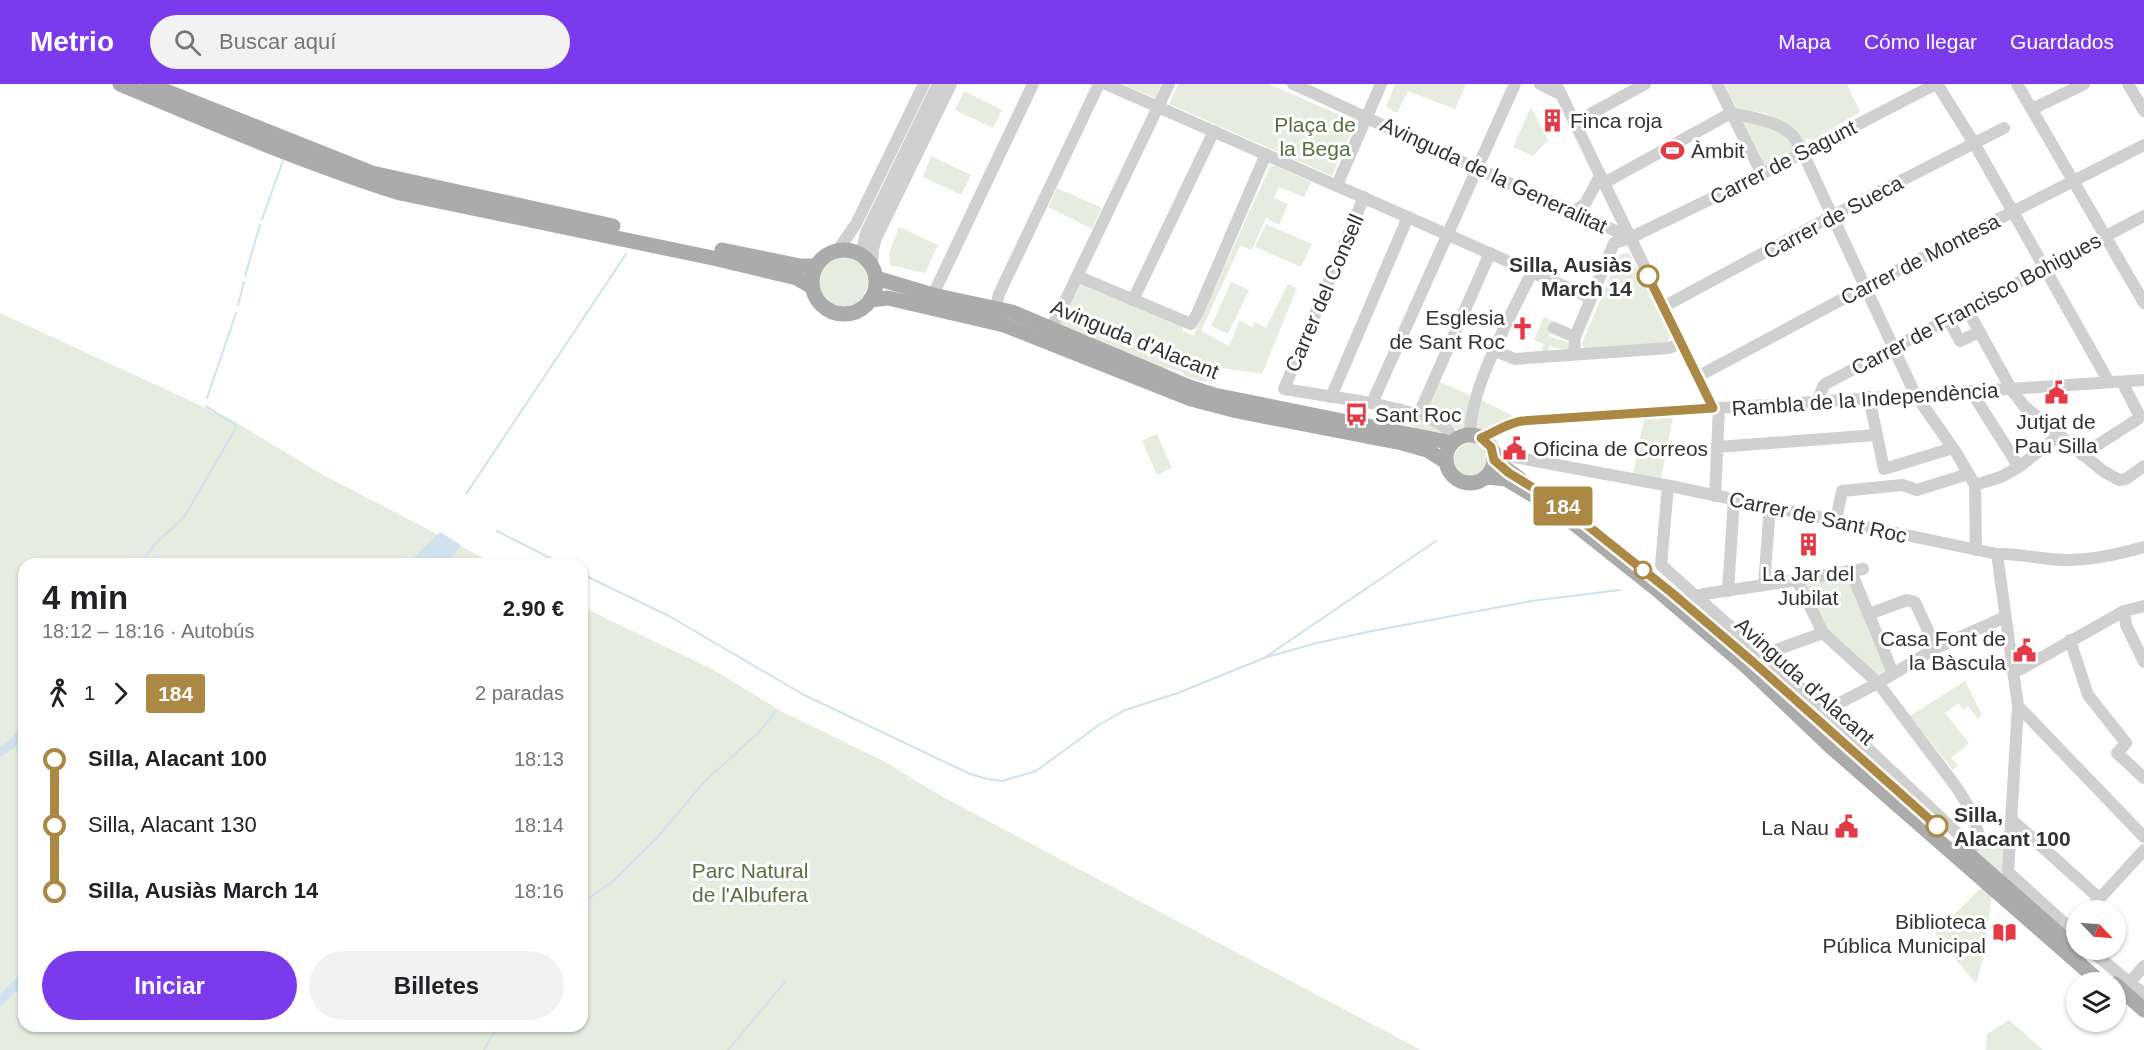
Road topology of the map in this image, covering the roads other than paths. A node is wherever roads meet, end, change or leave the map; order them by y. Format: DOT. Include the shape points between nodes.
graph roads {
  1 [pos="120,84"];
  2 [pos="148,84"];
  3 [pos="924,84"];
  4 [pos="938,84"];
  5 [pos="951,84"];
  6 [pos="1033,84"];
  7 [pos="1099,84"];
  8 [pos="1106,84"];
  9 [pos="1168,84"];
  10 [pos="1293,84"];
  11 [pos="1381,84"];
  12 [pos="1515,84"];
  13 [pos="1540,84"];
  14 [pos="1645,84"];
  15 [pos="1717,84"];
  16 [pos="1937,84"];
  17 [pos="2017,84"];
  18 [pos="2084,84"];
  19 [pos="2128,84"];
  20 [pos="1310,88"];
  21 [pos="1558,89"];
  22 [pos="1158,107"];
  23 [pos="2032,109"];
  24 [pos="2144,111"];
  25 [pos="1731,113"];
  26 [pos="1367,116"];
  27 [pos="1574,123"];
  28 [pos="2004,128"];
  29 [pos="1214,131"];
  30 [pos="1974,143"];
  31 [pos="2144,145"];
  32 [pos="1803,153"];
  33 [pos="1266,154"];
  34 [pos="1476,168"];
  35 [pos="1762,174"];
  36 [pos="1602,180"];
  37 [pos="2072,180"];
  38 [pos="1337,185"];
  39 [pos="1364,197"];
  40 [pos="1575,211"];
  41 [pos="2012,211"];
  42 [pos="1832,216"];
  43 [pos="2144,216"];
  44 [pos="1408,217"];
  45 [pos="1447,234"];
  46 [pos="2106,236"];
  47 [pos="1630,238"];
  48 [pos="838,250"];
  49 [pos="1490,253"];
  50 [pos="816,266"];
  51 [pos="2045,267"];
  52 [pos="871,268"];
  53 [pos="1532,272"];
  54 [pos="1077,276"];
  55 [pos="812,287"];
  56 [pos="1865,287"];
  57 [pos="933,295"];
  58 [pos="1591,298"];
  59 [pos="870,300"];
  60 [pos="1133,300"];
  61 [pos="2144,303"];
  62 [pos="1663,307"];
  63 [pos="995,309"];
  64 [pos="1967,309"];
  65 [pos="1948,319"];
  66 [pos="1050,328"];
  67 [pos="1554,328"];
  68 [pos="1979,332"];
  69 [pos="1575,337"];
  70 [pos="1681,343"];
  71 [pos="1893,347"];
  72 [pos="1495,351"];
  73 [pos="1574,354"];
  74 [pos="1697,377"];
  75 [pos="2144,380"];
  76 [pos="2122,381"];
  77 [pos="2109,382"];
  78 [pos="2011,390"];
  79 [pos="1971,391"];
  80 [pos="1915,394"];
  81 [pos="1331,397"];
  82 [pos="1869,397"];
  83 [pos="1817,401"];
  84 [pos="1372,404"];
  85 [pos="1716,408"];
  86 [pos="1399,409"];
  87 [pos="1419,414"];
  88 [pos="1384,428"];
  89 [pos="1876,435"];
  90 [pos="1476,436"];
  91 [pos="2058,436"];
  92 [pos="1453,442"];
  93 [pos="1718,447"];
  94 [pos="1953,448"];
  95 [pos="2082,455"];
  96 [pos="1493,457"];
  97 [pos="1446,462"];
  98 [pos="2144,466"];
  99 [pos="2019,467"];
  100 [pos="1486,477"];
  101 [pos="1971,480"];
  102 [pos="1668,486"];
  103 [pos="1715,495"];
  104 [pos="1734,499"];
  105 [pos="1770,507"];
  106 [pos="1836,520"];
  107 [pos="2144,547"];
  108 [pos="1976,550"];
  109 [pos="1997,554"];
  110 [pos="1863,569"];
  111 [pos="1848,571"];
  112 [pos="1797,580"];
  113 [pos="1764,585"];
  114 [pos="1728,591"];
  115 [pos="1698,596"];
  116 [pos="1682,601"];
  117 [pos="2144,606"];
  118 [pos="2124,611"];
  119 [pos="1869,614"];
  120 [pos="2005,617"];
  121 [pos="1823,633"];
  122 [pos="2070,640"];
  123 [pos="1936,648"];
  124 [pos="1761,655"];
  125 [pos="2144,662"];
  126 [pos="2013,671"];
  127 [pos="1893,673"];
  128 [pos="1878,683"];
  129 [pos="2018,706"];
  130 [pos="1828,711"];
  131 [pos="2144,778"];
  132 [pos="2012,820"];
  133 [pos="2144,837"];
  134 [pos="1970,850"];
  135 [pos="2144,850"];
  136 [pos="2008,872"];
  137 [pos="2008,888"];
  138 [pos="2099,898"];
  139 [pos="2009,904"];
  140 [pos="2066,924"];
  141 [pos="2066,940"];
  142 [pos="2090,960"];
  143 [pos="2099,960"];
  144 [pos="2144,966"];
  145 [pos="2088,972"];
  146 [pos="2105,972"];
  147 [pos="2109,972"];
  148 [pos="2126,978"];
  149 [pos="2126,986"];
  150 [pos="2126,991"];
  151 [pos="2144,994"];
  152 [pos="2126,1004"];
  153 [pos="2144,1010"];
  154 [pos="2144,1020"];
  1 -- 55 [label="main road" via="400,193 713,258 797,278"];
  2 -- 50 [label="main road" via="372,173 752,256"];
  3 -- 48 [label="street" via="856,224"];
  4 -- 52 [label="street" via="866,233 862,250"];
  5 -- 52 [label="street" via="876,238"];
  6 -- 57 [label="street"];
  7 -- 63 [label="street"];
  8 -- 22 [label="street"];
  9 -- 22 [label="street"];
  10 -- 20 [label="street, Avinguda de la Generalitat"];
  11 -- 26 [label="street"];
  12 -- 34 [label="street"];
  13 -- 21 [label="street"];
  14 -- 27 [label="street"];
  15 -- 25 [label="street"];
  16 -- 30 [label="street"];
  16 -- 32 [label="street, Carrer de Sagunt"];
  17 -- 23 [label="street"];
  18 -- 23 [label="street"];
  19 -- 24 [label="street"];
  20 -- 26 [label="street, Avinguda de la Generalitat"];
  21 -- 27 [label="street"];
  22 -- 29 [label="street"];
  22 -- 54 [label="street"];
  23 -- 37 [label="street"];
  25 -- 32 [label="street" via="1783,129"];
  25 -- 35 [label="street"];
  25 -- 36 [label="street"];
  26 -- 34 [label="street, Avinguda de la Generalitat"];
  26 -- 38 [label="street"];
  27 -- 36 [label="street"];
  28 -- 30 [label="street, Carrer de Sueca"];
  29 -- 33 [label="street"];
  29 -- 60 [label="street"];
  30 -- 41 [label="street"];
  30 -- 42 [label="street, Carrer de Sueca"];
  31 -- 37 [label="street, Carrer de Montesa"];
  32 -- 35 [label="street, Carrer de Sagunt"];
  32 -- 42 [label="street"];
  33 -- 38 [label="street"];
  33 -- 60 [label="street" via="1193,323"];
  34 -- 40 [label="street, Avinguda de la Generalitat"];
  34 -- 45 [label="street"];
  35 -- 47 [label="street, Carrer de Sagunt"];
  36 -- 40 [label="street"];
  36 -- 47 [label="street"];
  37 -- 41 [label="street, Carrer de Montesa"];
  37 -- 46 [label="street"];
  38 -- 39 [label="street"];
  39 -- 44 [label="street"];
  39 -- 81 [label="street, Carrer del Consell" via="1284,389"];
  40 -- 47 [label="street, Avinguda de la Generalitat"];
  41 -- 51 [label="street"];
  41 -- 56 [label="street, Carrer de Montesa"];
  42 -- 56 [label="street"];
  42 -- 62 [label="street, Carrer de Sueca"];
  43 -- 46 [label="street, Carrer de Francisco Bohigues"];
  44 -- 45 [label="street"];
  44 -- 81 [label="street"];
  45 -- 49 [label="street"];
  45 -- 84 [label="street"];
  46 -- 51 [label="street, Carrer de Francisco Bohigues"];
  46 -- 61 [label="street"];
  47 -- 58 [label="street, Carrer de Sagunt" via="1614,243"];
  47 -- 62 [label="street"];
  48 -- 50 [label="main road"];
  48 -- 52 [label="main road" via="856,252"];
  49 -- 53 [label="street"];
  49 -- 87 [label="street"];
  50 -- 55 [label="main road"];
  51 -- 64 [label="street, Carrer de Francisco Bohigues"];
  51 -- 77 [label="street"];
  52 -- 57 [label="main road, Avinguda d'Alacant"];
  52 -- 59 [label="main road" via="875,290"];
  53 -- 58 [label="street"];
  53 -- 72 [label="street"];
  54 -- 60 [label="street"];
  54 -- 66 [label="street"];
  55 -- 59 [label="main road" via="815,297 831,312 853,313"];
  56 -- 71 [label="street"];
  56 -- 74 [label="street, Carrer de Montesa"];
  57 -- 63 [label="main road, Avinguda d'Alacant"];
  58 -- 69 [label="street, Carrer de Sagunt"];
  59 -- 97 [label="main road, Avinguda d'Alacant" via="888,298 1004,325 1191,399 1402,443 1427,450"];
  62 -- 70 [label="street"];
  63 -- 66 [label="main road, Avinguda d'Alacant"];
  64 -- 65 [label="street, Carrer de Francisco Bohigues"];
  64 -- 68 [label="street"];
  65 -- 68 [label="street" via="1960,341"];
  65 -- 71 [label="street, Carrer de Francisco Bohigues"];
  66 -- 88 [label="main road, Avinguda d'Alacant" via="1214,395"];
  67 -- 69 [label="street"];
  68 -- 78 [label="street"];
  69 -- 73 [label="street, Carrer de Sagunt"];
  70 -- 73 [label="street" via="1669,348"];
  70 -- 74 [label="street"];
  71 -- 80 [label="street"];
  71 -- 83 [label="street, Carrer de Francisco Bohigues" via="1824,385"];
  72 -- 73 [label="street" via="1515,359"];
  72 -- 90 [label="street" via="1470,420"];
  74 -- 85 [label="street"];
  75 -- 76 [label="street, Rambla de la Independència"];
  76 -- 77 [label="street, Rambla de la Independència"];
  76 -- 95 [label="street" via="2138,419"];
  77 -- 78 [label="street, Rambla de la Independència"];
  78 -- 79 [label="street, Rambla de la Independència"];
  78 -- 91 [label="street"];
  79 -- 80 [label="street, Rambla de la Independència"];
  79 -- 99 [label="street"];
  80 -- 82 [label="street, Rambla de la Independència"];
  80 -- 94 [label="street"];
  81 -- 84 [label="street"];
  82 -- 83 [label="street, Rambla de la Independència"];
  82 -- 89 [label="street"];
  83 -- 85 [label="street, Rambla de la Independència"];
  84 -- 86 [label="street"];
  85 -- 90 [label="street, Rambla de la Independència" via="1522,421"];
  85 -- 93 [label="street"];
  86 -- 87 [label="street"];
  86 -- 88 [label="street"];
  87 -- 92 [label="street" via="1444,426"];
  88 -- 92 [label="main road, Avinguda d'Alacant"];
  89 -- 93 [label="street"];
  89 -- 94 [label="street" via="1884,469"];
  90 -- 92 [label="main road"];
  90 -- 96 [label="main road" via="1487,442"];
  91 -- 95 [label="street"];
  91 -- 99 [label="street"];
  92 -- 97 [label="main road"];
  93 -- 103 [label="street"];
  94 -- 101 [label="street"];
  95 -- 98 [label="street" via="2119,480"];
  96 -- 100 [label="main road"];
  96 -- 102 [label="street, Carrer de Sant Roc"];
  96 -- 116 [label="main road, Avinguda d'Alacant" via="1509,473 1563,506"];
  97 -- 100 [label="main road" via="1452,475 1465,483"];
  99 -- 101 [label="street" via="2001,477"];
  100 -- 139 [label="main road, Avinguda d'Alacant" via="1506,479 1544,501 1660,592"];
  101 -- 106 [label="street" via="1917,490 1902,485 1842,491"];
  101 -- 108 [label="street"];
  102 -- 103 [label="street, Carrer de Sant Roc"];
  102 -- 115 [label="street, Avinguda d'Alacant" via="1661,565"];
  103 -- 104 [label="street, Carrer de Sant Roc"];
  104 -- 105 [label="street, Carrer de Sant Roc"];
  104 -- 114 [label="street"];
  105 -- 106 [label="street, Carrer de Sant Roc"];
  105 -- 113 [label="street"];
  106 -- 108 [label="street, Carrer de Sant Roc"];
  107 -- 109 [label="street, Carrer de Sant Roc" via="2091,559"];
  108 -- 109 [label="street, Carrer de Sant Roc"];
  109 -- 120 [label="street"];
  110 -- 111 [label="street"];
  111 -- 112 [label="street"];
  111 -- 119 [label="street"];
  112 -- 113 [label="street"];
  112 -- 121 [label="street"];
  113 -- 114 [label="street"];
  114 -- 115 [label="street"];
  115 -- 116 [label="street"];
  115 -- 124 [label="street, Avinguda d'Alacant"];
  116 -- 134 [label="main road, Avinguda d'Alacant"];
  117 -- 118 [label="street"];
  118 -- 122 [label="street"];
  118 -- 125 [label="street" via="2126,625"];
  119 -- 123 [label="street" via="1907,600 1915,602"];
  119 -- 127 [label="street"];
  120 -- 123 [label="street"];
  120 -- 126 [label="street"];
  121 -- 124 [label="street"];
  121 -- 128 [label="street"];
  122 -- 126 [label="street"];
  122 -- 131 [label="street" via="2088,695 2126,743 2117,753"];
  123 -- 127 [label="street"];
  124 -- 130 [label="street, Avinguda d'Alacant"];
  126 -- 129 [label="street"];
  127 -- 128 [label="street"];
  128 -- 130 [label="street"];
  128 -- 134 [label="street" via="1974,814 1979,836"];
  129 -- 132 [label="street"];
  129 -- 133 [label="street"];
  130 -- 134 [label="street, Avinguda d'Alacant"];
  132 -- 136 [label="street"];
  132 -- 138 [label="street"];
  134 -- 137 [label="main road, Avinguda d'Alacant"];
  135 -- 138 [label="street"];
  136 -- 137 [label="street"];
  136 -- 140 [label="street"];
  137 -- 139 [label="street"];
  137 -- 141 [label="main road, Avinguda d'Alacant"];
  139 -- 145 [label="main road, Avinguda d'Alacant"];
  142 -- 146 [label="main road, Avinguda d'Alacant"];
  143 -- 147 [label="street, Avinguda d'Alacant"];
  144 -- 148 [label="street"];
  149 -- 151 [label="street, Avinguda d'Alacant"];
  150 -- 153 [label="main road, Avinguda d'Alacant"];
  152 -- 154 [label="main road"];
}
